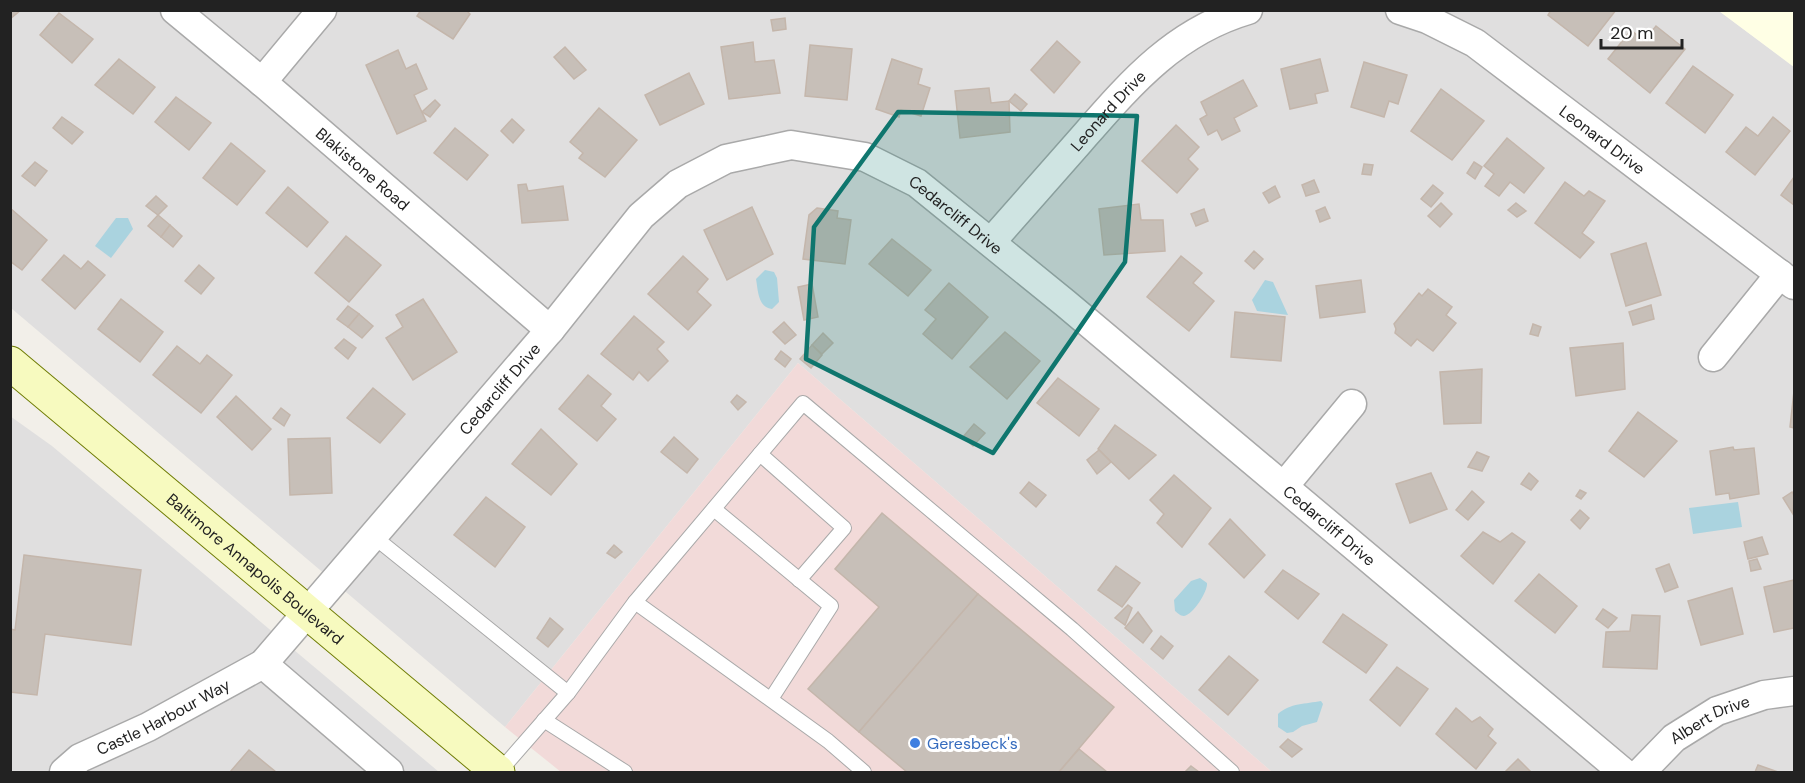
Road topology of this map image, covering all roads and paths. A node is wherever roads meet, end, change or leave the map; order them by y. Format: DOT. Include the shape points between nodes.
graph roads {
  1 [pos="174,10"];
  2 [pos="322,10"];
  3 [pos="1400,10"];
  4 [pos="1231,13"];
  5 [pos="262,82"];
  6 [pos="991,242"];
  7 [pos="1787,279"];
  8 [pos="550,330"];
  9 [pos="1713,357"];
  10 [pos="10,363"];
  11 [pos="1352,404"];
  12 [pos="760,454"];
  13 [pos="1284,486"];
  14 [pos="714,509"];
  15 [pos="373,536"];
  16 [pos="799,580"];
  17 [pos="635,602"];
  18 [pos="308,612"];
  19 [pos="263,664"];
  20 [pos="1794,691"];
  21 [pos="568,693"];
  22 [pos="771,699"];
  23 [pos="544,720"];
  24 [pos="64,772"];
  25 [pos="389,772"];
  26 [pos="498,772"];
  27 [pos="626,772"];
  28 [pos="864,772"];
  29 [pos="1232,772"];
  30 [pos="1623,772"];
  31 [pos="1641,772"];
  1 -- 5 [label="street, Blakistone Road"];
  2 -- 5 [label="street"];
  3 -- 7 [label="street, Leonard Drive" via="1475,43"];
  4 -- 6 [label="street, Leonard Drive" via="1175,45 1126,89"];
  5 -- 8 [label="street, Blakistone Road"];
  6 -- 8 [label="street, Cedarcliff Drive" via="917,183 865,157 791,145 726,159 678,184 641,216"];
  6 -- 13 [label="street, Cedarcliff Drive"];
  7 -- 9 [label="street"];
  8 -- 15 [label="street, Cedarcliff Drive"];
  10 -- 18 [label="main road, Baltimore Annapolis Boulevard"];
  11 -- 13 [label="street"];
  12 -- 14 [label="lane"];
  12 -- 16 [label="lane" via="844,528"];
  12 -- 29 [label="lane" via="803,403 1072,629"];
  13 -- 30 [label="street, Cedarcliff Drive"];
  14 -- 16 [label="lane"];
  14 -- 17 [label="lane"];
  15 -- 18 [label="street, Cedarcliff Drive"];
  15 -- 21 [label="lane"];
  16 -- 22 [label="lane" via="831,606"];
  17 -- 21 [label="lane"];
  17 -- 22 [label="lane"];
  18 -- 19 [label="street, Castle Harbour Way"];
  18 -- 26 [label="main road, Baltimore Annapolis Boulevard"];
  19 -- 24 [label="street, Castle Harbour Way" via="148,727 80,758"];
  19 -- 25 [label="street"];
  20 -- 31 [label="street, Albert Drive" via="1764,695 1717,711 1674,738"];
  21 -- 23 [label="lane"];
  22 -- 28 [label="lane"];
  23 -- 26 [label="lane"];
  23 -- 27 [label="lane"];
}
